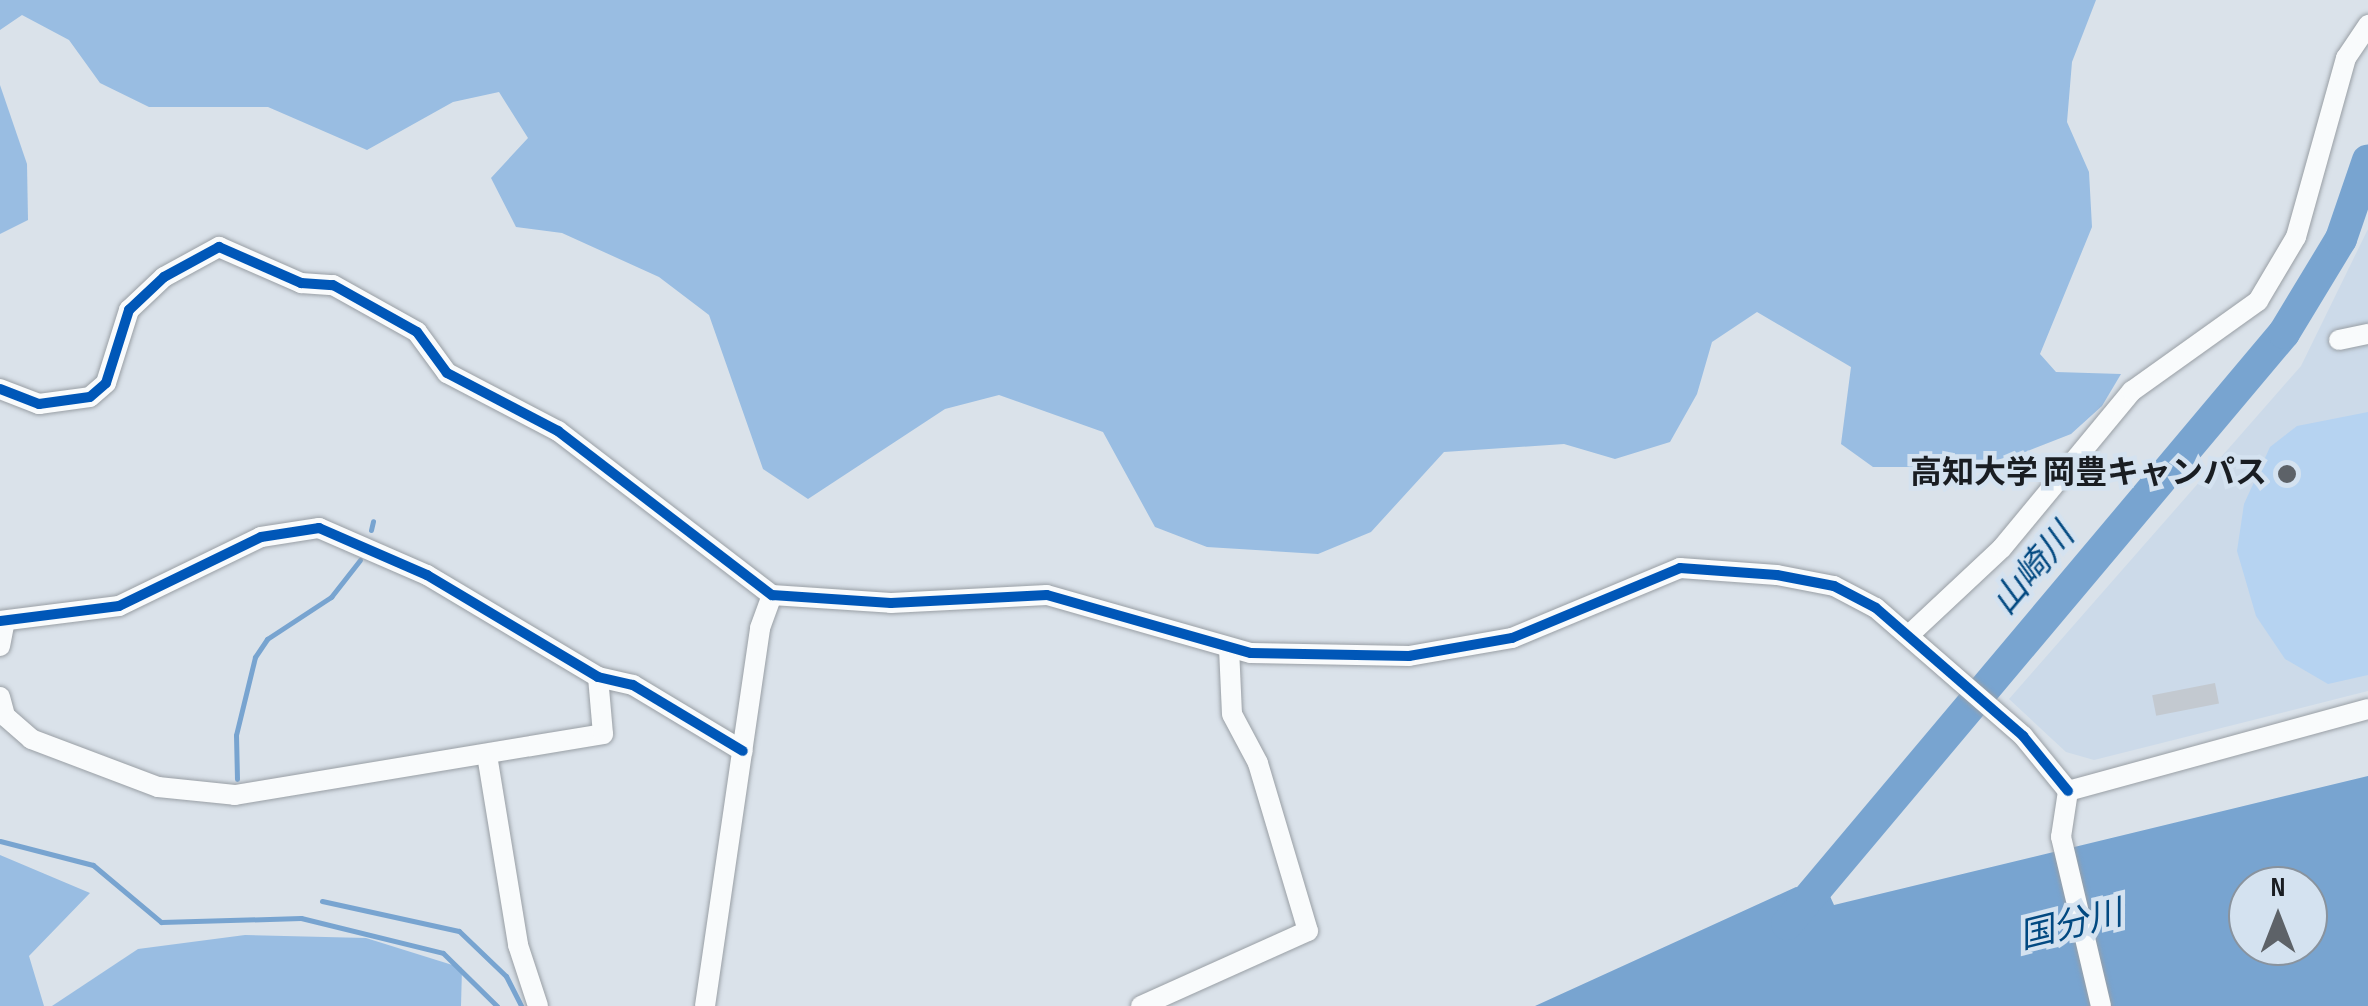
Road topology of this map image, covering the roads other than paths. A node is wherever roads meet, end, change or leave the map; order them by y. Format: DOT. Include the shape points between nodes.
graph roads {
  1 [pos="2368,24"];
  2 [pos="2368,334"];
  3 [pos="2339,340"];
  4 [pos="0,389"];
  5 [pos="772,595"];
  6 [pos="3,621"];
  7 [pos="1909,635"];
  8 [pos="0,646"];
  9 [pos="1229,649"];
  10 [pos="598,677"];
  11 [pos="0,697"];
  12 [pos="2368,709"];
  13 [pos="743,752"];
  14 [pos="487,755"];
  15 [pos="2068,792"];
  16 [pos="538,1006"];
  17 [pos="706,1006"];
  18 [pos="1141,1006"];
  19 [pos="2101,1006"];
  1 -- 7 [label="street" via="2346,58 2296,237 2258,301 2132,391 2002,548"];
  2 -- 3 [label="street"];
  4 -- 5 [label="street" via="39,404 90,398 106,382 130,310 164,278 219,248 301,283 333,285 417,332 447,373 558,430"];
  5 -- 9 [label="street" via="891,603 1047,595"];
  5 -- 13 [label="street"];
  6 -- 8 [label="street"];
  6 -- 10 [label="street" via="119,606 261,538 318,528 427,575"];
  7 -- 9 [label="street" via="1834,586 1704,568 1661,573 1512,638 1437,654"];
  7 -- 15 [label="street" via="1992,707"];
  9 -- 18 [label="street" via="1232,714 1258,762 1308,930"];
  10 -- 13 [label="street" via="633,685"];
  10 -- 14 [label="street" via="603,734"];
  11 -- 14 [label="street" via="5,716 30,739 196,795 269,792"];
  12 -- 15 [label="street"];
  13 -- 17 [label="street"];
  14 -- 16 [label="street" via="518,945"];
  15 -- 19 [label="street" via="2061,819"];
}
